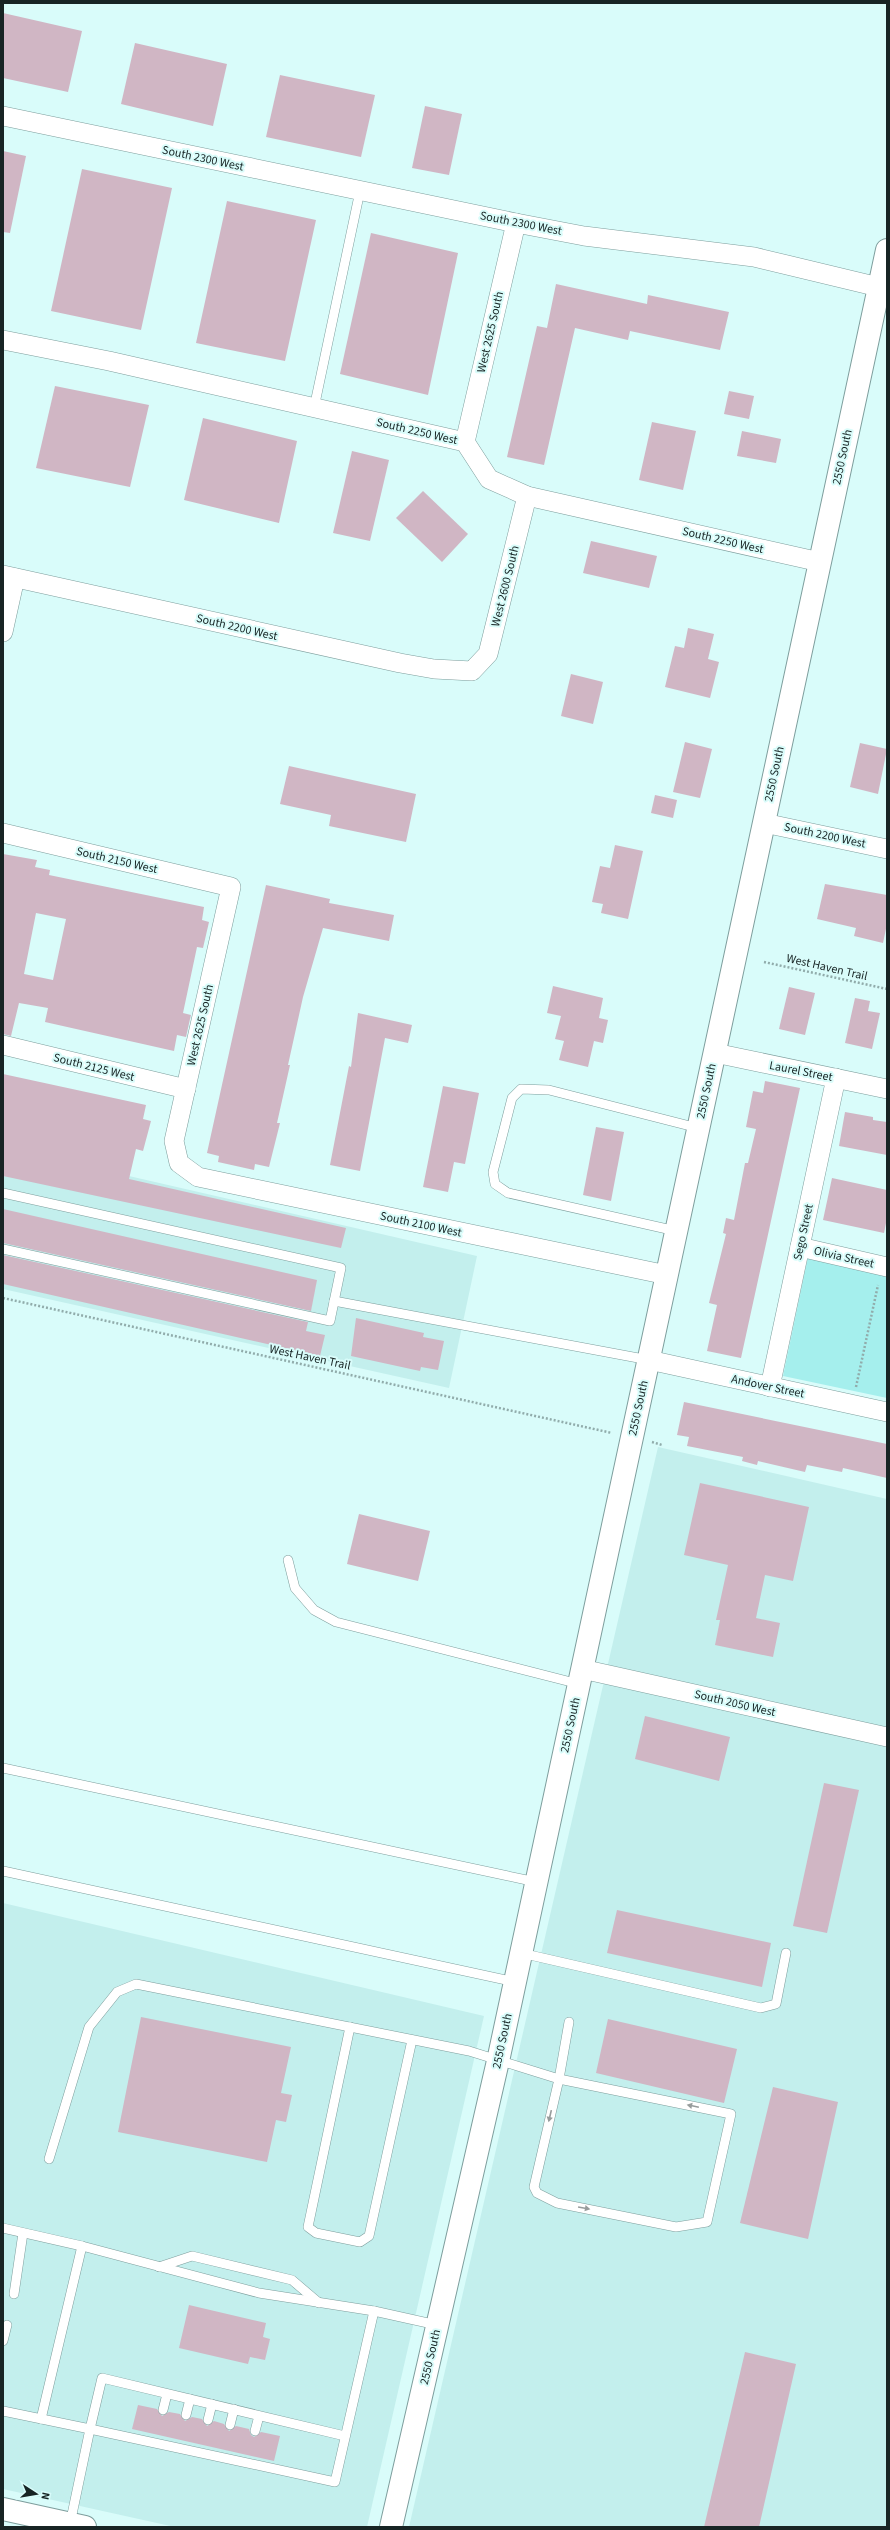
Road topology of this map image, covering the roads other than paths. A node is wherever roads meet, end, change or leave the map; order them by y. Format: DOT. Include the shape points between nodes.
graph roads {
  1 [pos="3,116"];
  2 [pos="360,191"];
  3 [pos="516,223"];
  4 [pos="887,250"];
  5 [pos="883,288"];
  6 [pos="3,340"];
  7 [pos="314,408"];
  8 [pos="465,442"];
  9 [pos="527,496"];
  10 [pos="820,562"];
  11 [pos="9,576"];
  12 [pos="3,632"];
  13 [pos="472,671"];
  14 [pos="764,823"];
  15 [pos="3,833"];
  16 [pos="887,849"];
  17 [pos="231,887"];
  18 [pos="3,1045"];
  19 [pos="714,1053"];
  20 [pos="836,1078"];
  21 [pos="186,1089"];
  22 [pos="887,1089"];
  23 [pos="698,1128"];
  24 [pos="179,1163"];
  25 [pos="3,1193"];
  26 [pos="676,1231"];
  27 [pos="800,1247"];
  28 [pos="3,1249"];
  29 [pos="887,1267"];
  30 [pos="666,1276"];
  31 [pos="334,1301"];
  32 [pos="648,1360"];
  33 [pos="770,1387"];
  34 [pos="887,1412"];
  35 [pos="288,1560"];
  36 [pos="581,1676"];
  37 [pos="887,1737"];
  38 [pos="3,1768"];
  39 [pos="3,1871"];
  40 [pos="536,1882"];
  41 [pos="521,1953"];
  42 [pos="786,1953"];
  43 [pos="515,1982"];
  44 [pos="569,2022"];
  45 [pos="350,2027"];
  46 [pos="412,2040"];
  47 [pos="498,2062"];
  48 [pos="559,2078"];
  49 [pos="49,2158"];
  50 [pos="3,2228"];
  51 [pos="23,2232"];
  52 [pos="82,2246"];
  53 [pos="159,2267"];
  54 [pos="14,2294"];
  55 [pos="320,2303"];
  56 [pos="374,2311"];
  57 [pos="7,2325"];
  58 [pos="438,2325"];
  59 [pos="3,2341"];
  60 [pos="167,2394"];
  61 [pos="190,2399"];
  62 [pos="212,2404"];
  63 [pos="164,2410"];
  64 [pos="234,2410"];
  65 [pos="3,2411"];
  66 [pos="186,2416"];
  67 [pos="259,2416"];
  68 [pos="41,2419"];
  69 [pos="208,2420"];
  70 [pos="230,2425"];
  71 [pos="90,2429"];
  72 [pos="255,2431"];
  73 [pos="345,2436"];
  74 [pos="3,2509"];
  75 [pos="78,2525"];
  76 [pos="391,2527"];
  1 -- 2 [label="street, South 2300 West"];
  2 -- 3 [label="street, South 2300 West"];
  2 -- 7 [label="lane"];
  3 -- 5 [label="street, South 2300 West" via="584,236 754,257"];
  3 -- 8 [label="street, West 2625 South"];
  4 -- 5 [label="street, 2550 South"];
  5 -- 10 [label="street, 2550 South"];
  6 -- 7 [label="street, South 2250 West" via="109,361"];
  7 -- 8 [label="street, South 2250 West"];
  8 -- 9 [label="street, South 2250 West" via="489,479"];
  9 -- 10 [label="street, South 2250 West"];
  9 -- 13 [label="street, West 2600 South" via="488,654"];
  10 -- 14 [label="street, 2550 South"];
  11 -- 12 [label="street"];
  11 -- 13 [label="street, South 2200 West" via="400,663 434,669"];
  14 -- 16 [label="street, South 2200 West"];
  14 -- 19 [label="street, 2550 South"];
  15 -- 17 [label="street, South 2150 West"];
  17 -- 21 [label="street, West 2625 South"];
  18 -- 21 [label="street, South 2125 West"];
  19 -- 20 [label="street, Laurel Street"];
  19 -- 23 [label="street, 2550 South"];
  20 -- 22 [label="street, Laurel Street"];
  20 -- 27 [label="street, Sego Street"];
  21 -- 24 [label="street, West 2625 South" via="174,1141"];
  23 -- 26 [label="street, 2550 South"];
  23 -- 26 [label="lane" via="549,1090 521,1089 512,1098 493,1172 495,1184 508,1193"];
  24 -- 30 [label="street, South 2100 West" via="198,1177"];
  25 -- 31 [label="lane" via="342,1268"];
  26 -- 30 [label="street, 2550 South"];
  27 -- 29 [label="street, Olivia Street"];
  27 -- 33 [label="street, Sego Street"];
  28 -- 31 [label="lane" via="330,1322"];
  30 -- 32 [label="street, 2550 South"];
  31 -- 32 [label="lane"];
  32 -- 33 [label="street, Andover Street"];
  32 -- 36 [label="street, 2550 South"];
  33 -- 34 [label="street, Andover Street"];
  35 -- 36 [label="lane" via="295,1588 314,1610 336,1622"];
  36 -- 37 [label="street, South 2050 West"];
  36 -- 40 [label="street, 2550 South"];
  38 -- 40 [label="lane"];
  39 -- 43 [label="lane"];
  40 -- 41 [label="street, 2550 South"];
  41 -- 42 [label="lane" via="761,2008 776,2004"];
  41 -- 43 [label="street, 2550 South"];
  43 -- 47 [label="street, 2550 South"];
  44 -- 48 [label="lane"];
  45 -- 46 [label="lane"];
  45 -- 46 [label="lane" via="308,2227 316,2234 360,2242 369,2236"];
  45 -- 49 [label="lane" via="136,1984 117,1992 89,2027"];
  46 -- 47 [label="lane" via="469,2051"];
  47 -- 48 [label="lane"];
  47 -- 58 [label="street, 2550 South"];
  48 -- 48 [label="lane, one-way" via="534,2187 537,2193 558,2203 676,2227 707,2222 731,2114"];
  50 -- 51 [label="lane"];
  51 -- 52 [label="lane"];
  51 -- 54 [label="lane"];
  52 -- 53 [label="lane"];
  52 -- 68 [label="lane"];
  53 -- 55 [label="lane" via="258,2294"];
  53 -- 55 [label="lane" via="192,2256 292,2280"];
  55 -- 56 [label="lane"];
  56 -- 58 [label="lane"];
  56 -- 73 [label="lane"];
  57 -- 59 [label="lane"];
  58 -- 76 [label="street, 2550 South"];
  60 -- 61 [label="lane"];
  60 -- 63 [label="lane"];
  60 -- 71 [label="lane" via="102,2378"];
  61 -- 62 [label="lane"];
  61 -- 66 [label="lane"];
  62 -- 64 [label="lane"];
  62 -- 69 [label="lane"];
  64 -- 67 [label="lane"];
  64 -- 70 [label="lane"];
  65 -- 68 [label="lane"];
  67 -- 72 [label="lane"];
  67 -- 73 [label="lane"];
  68 -- 71 [label="lane"];
  71 -- 73 [label="lane" via="157,2439 335,2482"];
  71 -- 75 [label="lane"];
  74 -- 75 [label="street"];
}
